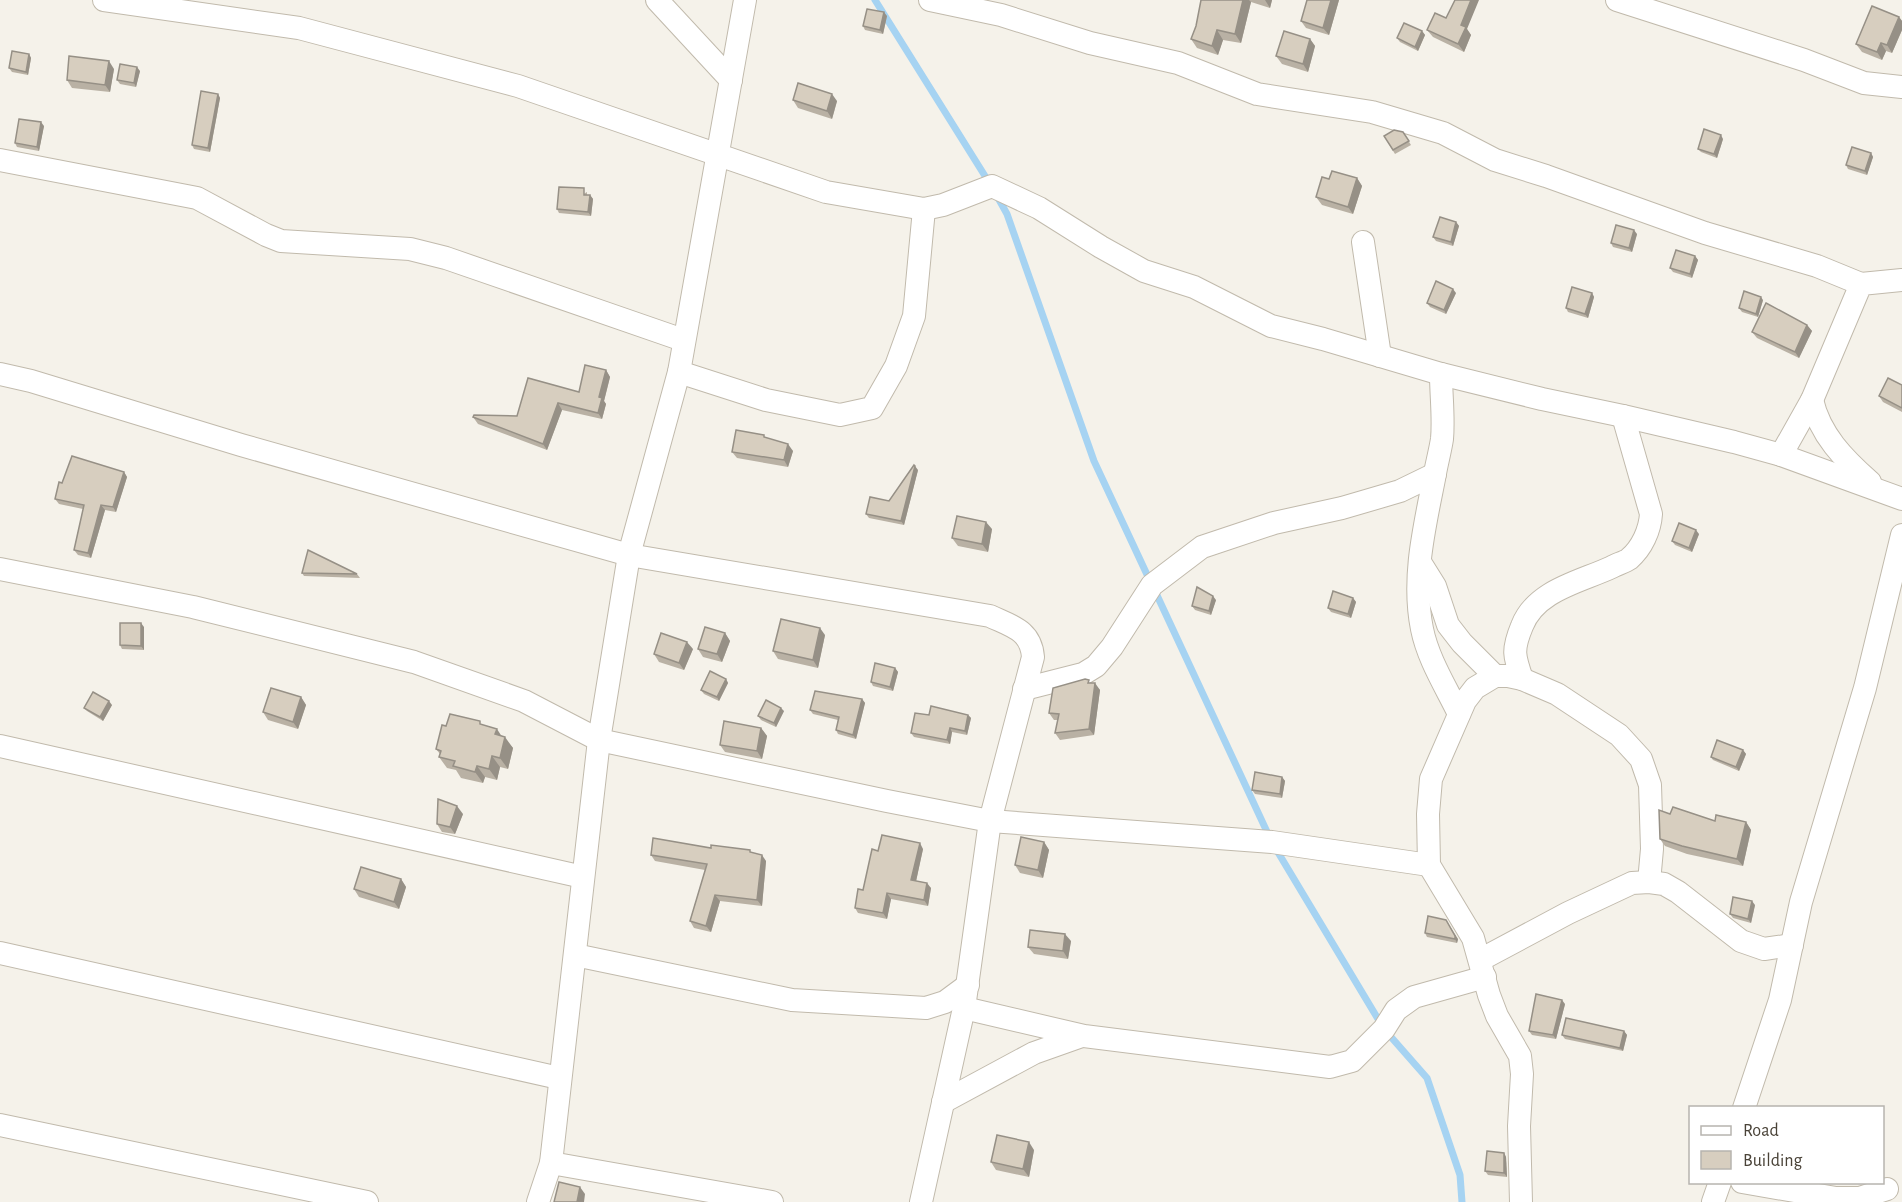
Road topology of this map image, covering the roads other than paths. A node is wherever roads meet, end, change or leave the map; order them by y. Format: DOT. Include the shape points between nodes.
graph roads {
  1 [pos="104,0"];
  2 [pos="657,0"];
  3 [pos="745,0"];
  4 [pos="930,0"];
  5 [pos="1617,0"];
  6 [pos="731,80"];
  7 [pos="1902,87"];
  8 [pos="717,154"];
  9 [pos="0,160"];
  10 [pos="924,209"];
  11 [pos="1363,242"];
  12 [pos="1902,280"];
  13 [pos="1861,284"];
  14 [pos="683,340"];
  15 [pos="1380,356"];
  16 [pos="679,372"];
  17 [pos="0,374"];
  18 [pos="1441,374"];
  19 [pos="1812,400"];
  20 [pos="1623,416"];
  21 [pos="1781,455"];
  22 [pos="1435,474"];
  23 [pos="1879,490"];
  24 [pos="1902,499"];
  25 [pos="1902,535"];
  26 [pos="629,555"];
  27 [pos="1420,562"];
  28 [pos="0,568"];
  29 [pos="1495,676"];
  30 [pos="1522,679"];
  31 [pos="1024,688"];
  32 [pos="1459,714"];
  33 [pos="599,740"];
  34 [pos="0,746"];
  35 [pos="990,821"];
  36 [pos="1429,865"];
  37 [pos="583,877"];
  38 [pos="1649,882"];
  39 [pos="1792,945"];
  40 [pos="0,953"];
  41 [pos="575,955"];
  42 [pos="1482,968"];
  43 [pos="968,985"];
  44 [pos="964,1008"];
  45 [pos="1084,1036"];
  46 [pos="559,1078"];
  47 [pos="943,1102"];
  48 [pos="1744,1106"];
  49 [pos="0,1125"];
  50 [pos="551,1163"];
  51 [pos="1719,1184"];
  52 [pos="1754,1184"];
  53 [pos="1887,1189"];
  54 [pos="368,1202"];
  55 [pos="538,1202"];
  56 [pos="771,1202"];
  57 [pos="921,1202"];
  58 [pos="1521,1202"];
  59 [pos="1713,1202"];
  1 -- 8 [label="street" via="299,27 518,86"];
  2 -- 6 [label="street"];
  3 -- 6 [label="street"];
  4 -- 13 [label="street" via="1178,63 1257,94 1372,112 1443,133 1495,160"];
  5 -- 7 [label="street" via="1864,83"];
  6 -- 8 [label="street"];
  8 -- 10 [label="street" via="826,192"];
  8 -- 14 [label="street"];
  9 -- 14 [label="street" via="197,198 281,241 410,249 446,258"];
  10 -- 15 [label="street" via="992,186 1039,208 1144,271 1194,287 1271,326"];
  10 -- 16 [label="street" via="914,316 896,366 872,408 840,415 766,400"];
  11 -- 15 [label="street"];
  12 -- 13 [label="street"];
  13 -- 19 [label="street"];
  14 -- 16 [label="street"];
  15 -- 18 [label="street"];
  16 -- 26 [label="street"];
  17 -- 26 [label="street"];
  18 -- 20 [label="street"];
  18 -- 22 [label="street" via="1442,438"];
  19 -- 21 [label="street"];
  19 -- 23 [label="street" via="1815,414 1840,455"];
  20 -- 21 [label="street"];
  20 -- 30 [label="street" via="1651,514 1650,530 1629,559 1565,586 1527,614 1514,656"];
  21 -- 23 [label="street"];
  22 -- 27 [label="street"];
  22 -- 31 [label="street" via="1400,491 1274,523 1202,548 1152,585 1113,647 1096,666 1083,674"];
  23 -- 24 [label="street"];
  25 -- 39 [label="street" via="1865,688 1801,902"];
  26 -- 31 [label="street" via="990,616 1021,630 1032,646 1033,657"];
  26 -- 33 [label="street"];
  27 -- 29 [label="street" via="1435,586 1448,625"];
  27 -- 32 [label="street" via="1418,605 1423,632"];
  28 -- 33 [label="street" via="193,607 414,662 524,701"];
  29 -- 30 [label="street"];
  29 -- 32 [label="street" via="1475,688"];
  30 -- 38 [label="street" via="1557,694 1619,735 1641,759 1650,786"];
  31 -- 35 [label="street"];
  32 -- 36 [label="street" via="1431,779"];
  33 -- 35 [label="street"];
  33 -- 37 [label="street"];
  34 -- 37 [label="street"];
  35 -- 36 [label="street" via="1272,842"];
  35 -- 43 [label="street"];
  36 -- 42 [label="street" via="1473,938"];
  37 -- 41 [label="street"];
  38 -- 39 [label="street" via="1678,892 1741,941 1764,949"];
  38 -- 42 [label="street" via="1632,883 1568,912"];
  39 -- 48 [label="street" via="1779,1000"];
  40 -- 46 [label="street"];
  41 -- 43 [label="street" via="792,1000 926,1008 945,1002"];
  41 -- 46 [label="street"];
  42 -- 45 [label="street" via="1414,997 1396,1010 1384,1029 1352,1061 1330,1067"];
  42 -- 58 [label="street" via="1497,1016 1520,1056"];
  43 -- 44 [label="street"];
  44 -- 45 [label="street"];
  44 -- 47 [label="street"];
  45 -- 47 [label="street" via="1034,1053"];
  46 -- 50 [label="street"];
  47 -- 57 [label="street"];
  49 -- 54 [label="street"];
  50 -- 55 [label="street"];
  50 -- 56 [label="street"];
  51 -- 59 [label="street"];
  52 -- 53 [label="street" via="1836,1198 1860,1198"];
}
